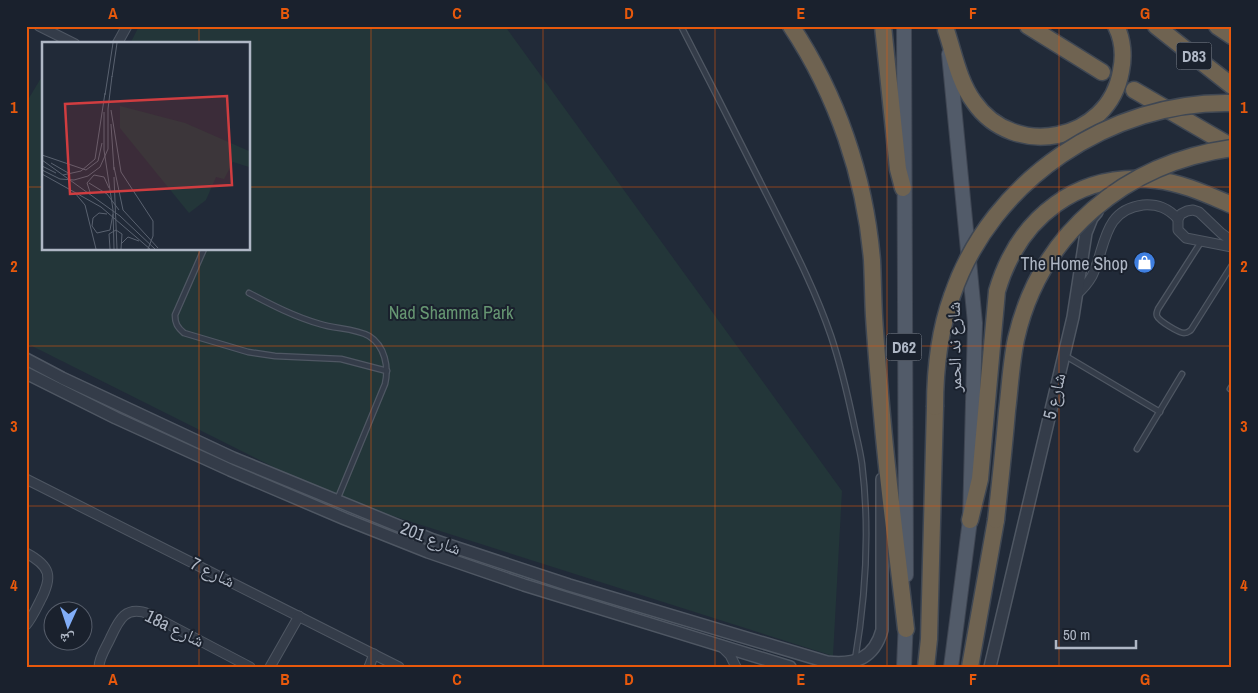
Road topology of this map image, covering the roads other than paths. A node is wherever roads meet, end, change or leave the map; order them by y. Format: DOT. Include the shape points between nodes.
graph roads {
  1 [pos="39,26"];
  2 [pos="127,26"];
  3 [pos="681,26"];
  4 [pos="791,26"];
  5 [pos="882,26"];
  6 [pos="904,26"];
  7 [pos="1028,26"];
  8 [pos="1116,26"];
  9 [pos="1156,26"];
  10 [pos="1217,26"];
  11 [pos="946,28"];
  12 [pos="1232,36"];
  13 [pos="71,42"];
  14 [pos="118,42"];
  15 [pos="1102,72"];
  16 [pos="1232,86"];
  17 [pos="1134,90"];
  18 [pos="1232,103"];
  19 [pos="1232,147"];
  20 [pos="1176,184"];
  21 [pos="903,188"];
  22 [pos="1232,205"];
  23 [pos="1178,219"];
  24 [pos="1201,241"];
  25 [pos="1232,241"];
  26 [pos="1232,248"];
  27 [pos="204,250"];
  28 [pos="1232,264"];
  29 [pos="249,293"];
  30 [pos="1077,294"];
  31 [pos="1063,354"];
  32 [pos="26,359"];
  33 [pos="387,371"];
  34 [pos="26,373"];
  35 [pos="1182,374"];
  36 [pos="1160,412"];
  37 [pos="882,417"];
  38 [pos="1138,449"];
  39 [pos="26,480"];
  40 [pos="336,501"];
  41 [pos="970,520"];
  42 [pos="26,553"];
  43 [pos="299,616"];
  44 [pos="26,625"];
  45 [pos="906,629"];
  46 [pos="719,644"];
  47 [pos="374,654"];
  48 [pos="773,664"];
  49 [pos="855,664"];
  50 [pos="99,667"];
  51 [pos="250,667"];
  52 [pos="270,667"];
  53 [pos="369,667"];
  54 [pos="399,667"];
  55 [pos="736,667"];
  56 [pos="790,667"];
  57 [pos="904,667"];
  58 [pos="926,667"];
  59 [pos="951,667"];
  60 [pos="970,667"];
  61 [pos="990,667"];
  1 -- 13 [label="street"];
  2 -- 14 [label="street"];
  3 -- 49 [label="lane" via="802,266 831,336 862,463 865,493 865,585"];
  4 -- 37 [label="highway" via="831,99 850,148 864,203 872,259"];
  5 -- 21 [label="highway" via="898,169"];
  6 -- 21 [label="main road, D62"];
  7 -- 15 [label="highway"];
  8 -- 11 [label="highway" via="1123,62 1114,94 1092,120 1070,131 1046,137 1013,132 985,115 966,88"];
  9 -- 16 [label="highway, D83"];
  10 -- 12 [label="highway, D83"];
  11 -- 41 [label="main road, شارع ند الحمر" via="975,323"];
  17 -- 19 [label="highway"];
  18 -- 58 [label="highway, bridge" via="1178,107 1140,116 1070,148 1039,170 1012,197 968,260 952,294 941,331 937,360"];
  19 -- 60 [label="highway, bridge" via="1186,157 1159,167 1109,196 1067,237 1036,285 1016,340 996,520"];
  20 -- 22 [label="highway"];
  20 -- 30 [label="street, شارع 5" via="1128,189 1116,195 1092,218 1086,233"];
  20 -- 41 [label="highway" via="1128,179 1081,190 1033,223 1010,254 1002,272 994,310 980,480"];
  21 -- 45 [label="main road, D62"];
  23 -- 24 [label="street" via="1181,235"];
  23 -- 25 [label="street" via="1187,211 1199,212"];
  23 -- 30 [label="street" via="1167,209 1149,204 1118,216 1106,233 1092,275"];
  24 -- 26 [label="street"];
  24 -- 28 [label="lane" via="1158,308 1156,313 1161,321 1182,333 1191,330"];
  27 -- 33 [label="lane" via="176,315 175,322 184,333 248,352 340,359"];
  29 -- 33 [label="lane" via="306,320 368,336 382,351"];
  30 -- 31 [label="street, شارع 5"];
  31 -- 36 [label="lane"];
  31 -- 61 [label="street, شارع 5"];
  32 -- 40 [label="street, شارع 201" via="233,458"];
  33 -- 40 [label="lane" via="385,384"];
  34 -- 46 [label="street, شارع 201" via="230,470 391,537 524,585"];
  35 -- 36 [label="lane"];
  36 -- 38 [label="lane"];
  37 -- 45 [label="highway"];
  37 -- 49 [label="street" via="882,630 873,650"];
  39 -- 43 [label="street, شارع 7"];
  40 -- 49 [label="street, شارع 201" via="433,540 568,585 818,660"];
  41 -- 59 [label="main road, شارع ند الحمر"];
  42 -- 44 [label="street" via="43,564 48,573 48,584"];
  43 -- 47 [label="street, شارع 7"];
  43 -- 52 [label="street"];
  45 -- 57 [label="main road, D62"];
  46 -- 48 [label="street, شارع 201"];
  46 -- 55 [label="street"];
  47 -- 53 [label="street"];
  47 -- 54 [label="street, شارع 7"];
  48 -- 56 [label="street, شارع 201"];
  50 -- 51 [label="street, 18a شارع" via="118,622 122,616 135,610 149,614"];
}
